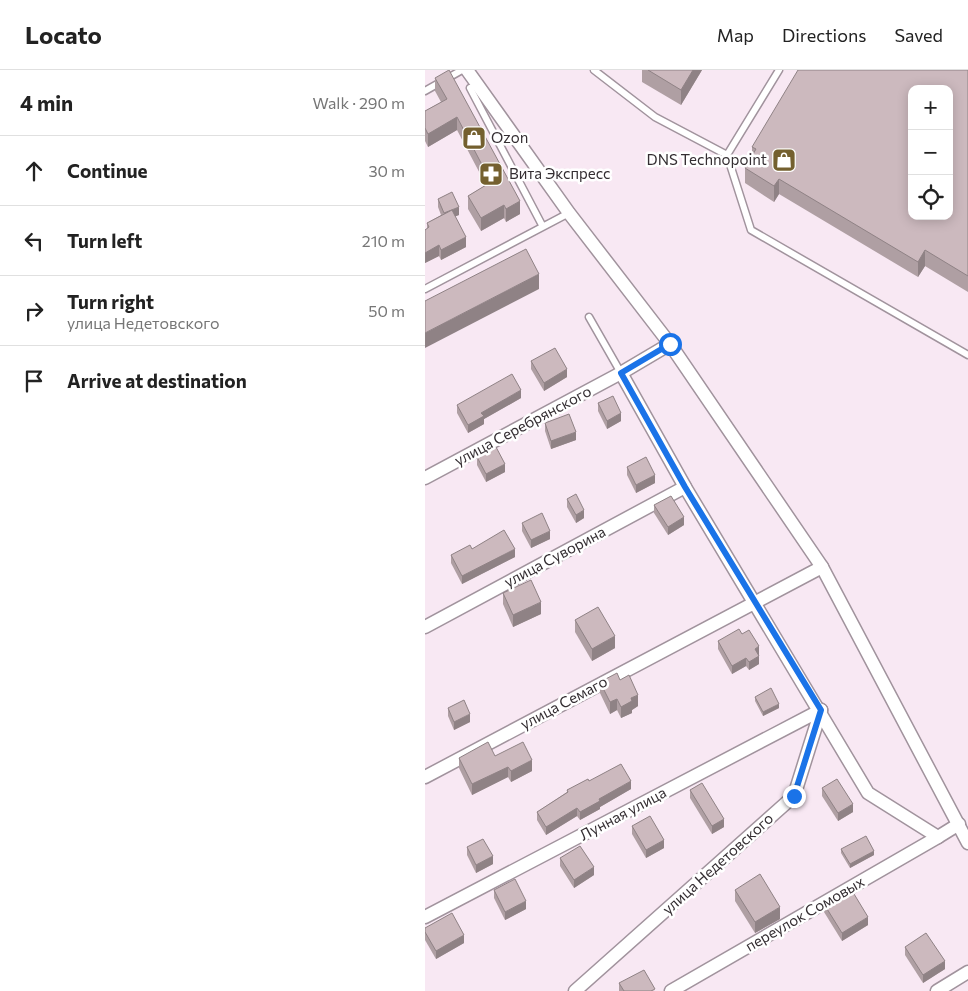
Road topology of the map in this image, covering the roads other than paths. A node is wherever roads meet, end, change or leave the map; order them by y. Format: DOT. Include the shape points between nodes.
graph roads {
  1 [pos="462,70"];
  2 [pos="467,70"];
  3 [pos="594,70"];
  4 [pos="779,70"];
  5 [pos="470,88"];
  6 [pos="425,91"];
  7 [pos="727,155"];
  8 [pos="569,213"];
  9 [pos="542,226"];
  10 [pos="425,289"];
  11 [pos="589,317"];
  12 [pos="670,344"];
  13 [pos="968,355"];
  14 [pos="621,373"];
  15 [pos="425,478"];
  16 [pos="685,487"];
  17 [pos="822,567"];
  18 [pos="756,601"];
  19 [pos="425,627"];
  20 [pos="821,710"];
  21 [pos="425,777"];
  22 [pos="959,824"];
  23 [pos="938,837"];
  24 [pos="968,842"];
  25 [pos="425,917"];
  26 [pos="968,972"];
  27 [pos="575,991"];
  28 [pos="671,991"];
  29 [pos="937,991"];
  1 -- 6 [label="lane"];
  2 -- 8 [label="street"];
  3 -- 7 [label="lane" via="655,117"];
  4 -- 7 [label="lane"];
  5 -- 9 [label="lane"];
  7 -- 13 [label="lane" via="751,230"];
  8 -- 9 [label="lane"];
  8 -- 12 [label="street"];
  9 -- 10 [label="lane"];
  11 -- 14 [label="lane"];
  12 -- 14 [label="street, улица Серебрянского"];
  12 -- 17 [label="street"];
  14 -- 15 [label="street, улица Серебрянского"];
  14 -- 16 [label="street"];
  16 -- 18 [label="street"];
  16 -- 19 [label="street, улица Суворина"];
  17 -- 18 [label="street, улица Семаго"];
  17 -- 22 [label="street"];
  18 -- 20 [label="street"];
  18 -- 21 [label="street, улица Семаго"];
  20 -- 23 [label="street" via="868,793"];
  20 -- 25 [label="street, Лунная улица"];
  20 -- 27 [label="street, улица Недетовского" via="794,796"];
  22 -- 23 [label="street, переулок Сомовых"];
  22 -- 24 [label="street"];
  23 -- 28 [label="street, переулок Сомовых"];
  26 -- 29 [label="street"];
}
